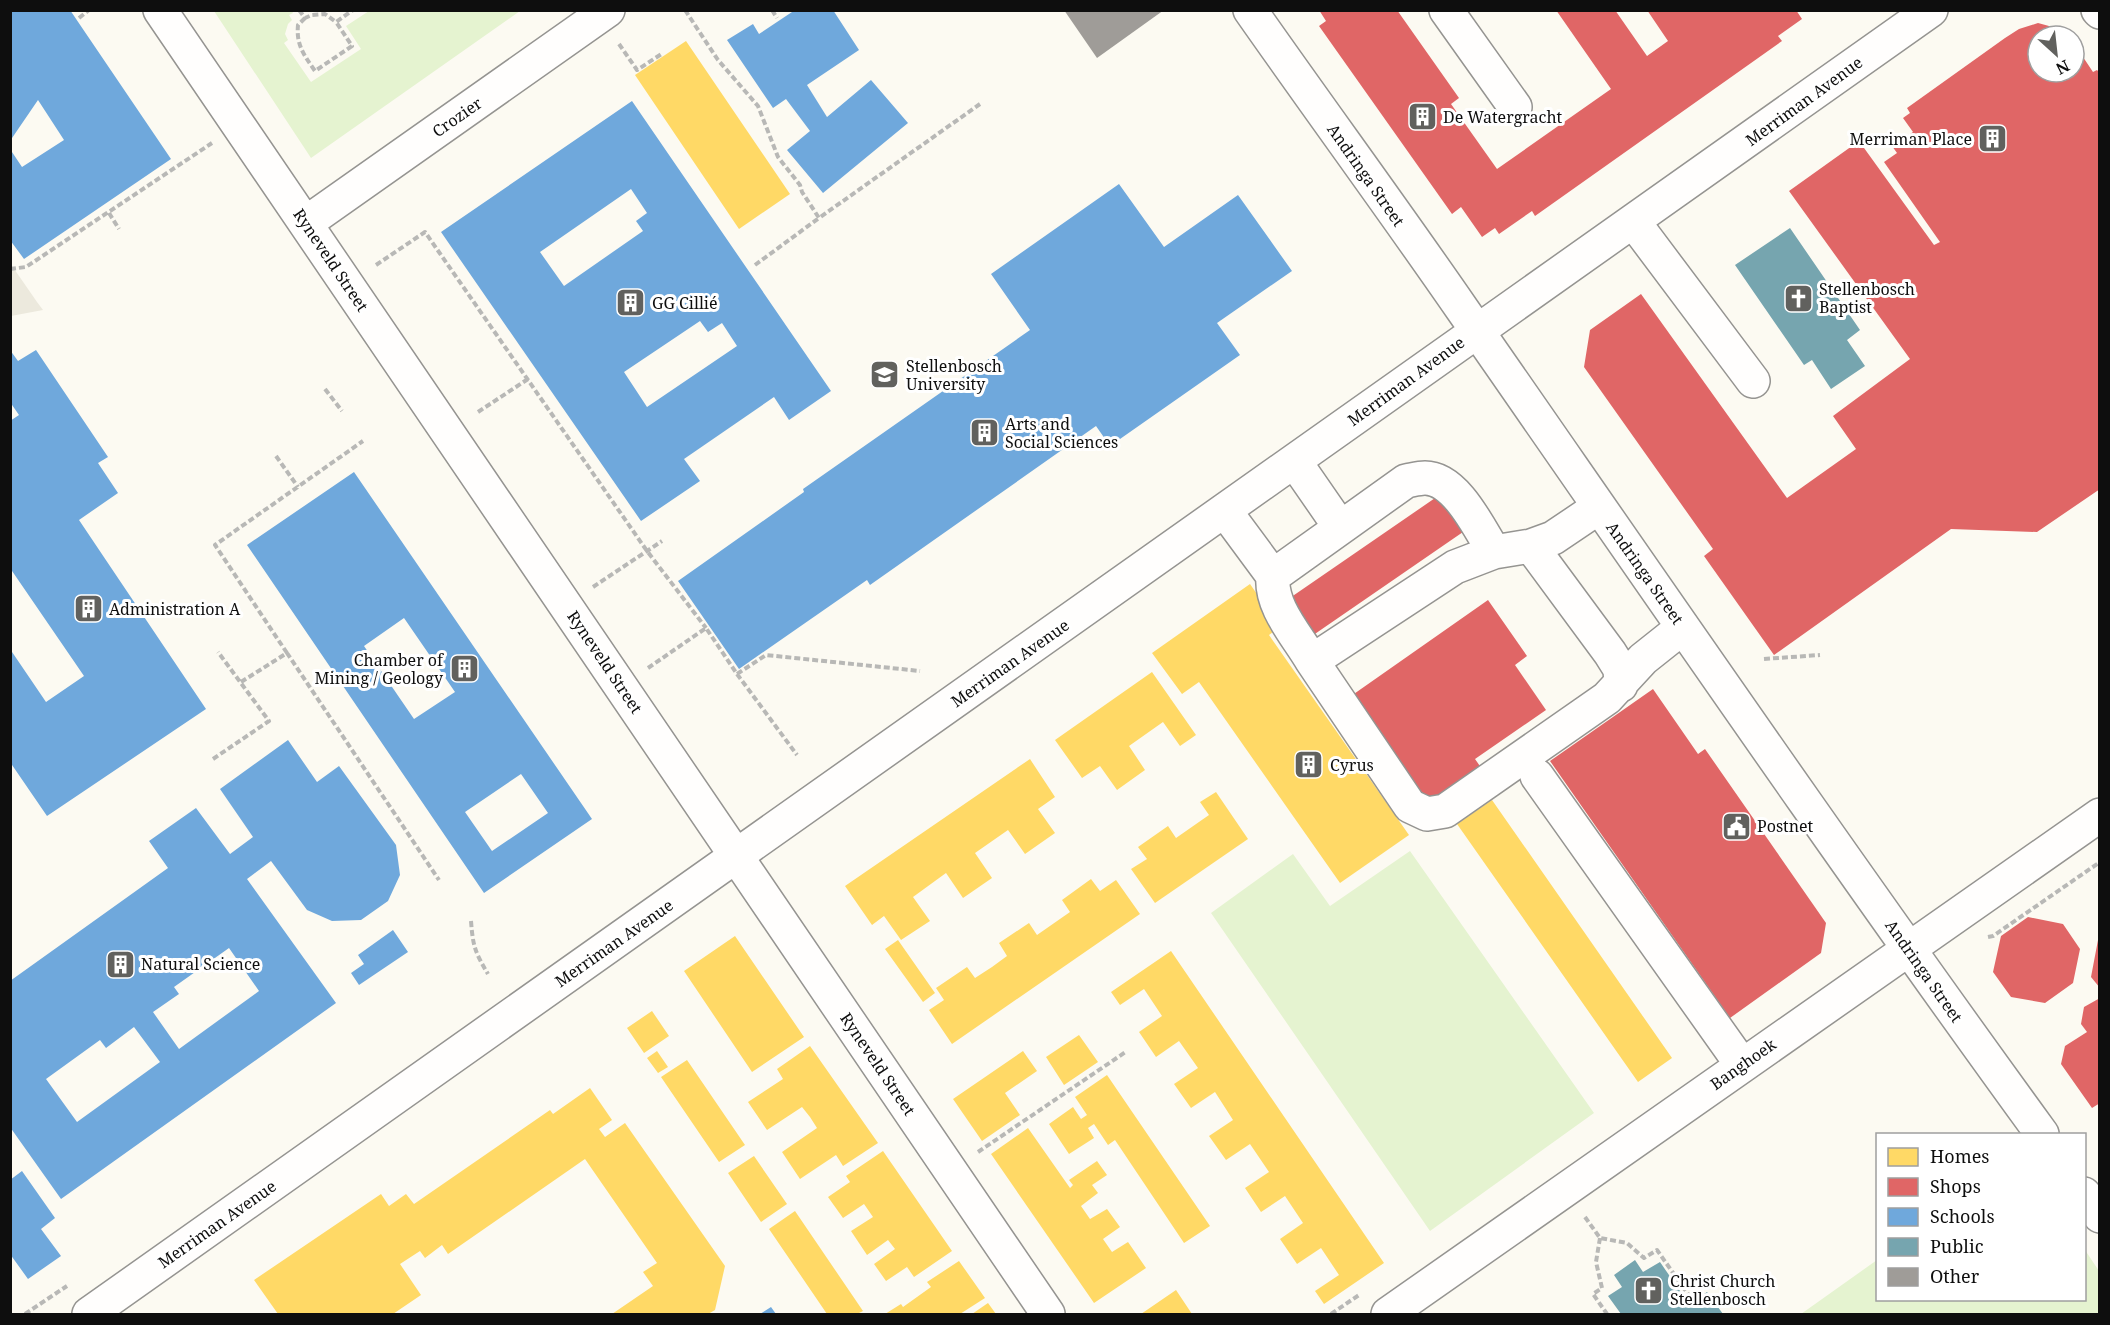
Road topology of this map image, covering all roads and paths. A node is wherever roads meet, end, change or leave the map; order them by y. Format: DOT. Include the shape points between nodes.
graph roads {
  1 [pos="89,10"];
  2 [pos="160,10"];
  3 [pos="299,10"];
  4 [pos="353,10"];
  5 [pos="608,10"];
  6 [pos="685,10"];
  7 [pos="772,10"];
  8 [pos="1250,10"];
  9 [pos="1446,10"];
  10 [pos="1931,10"];
  11 [pos="79,18"];
  12 [pos="305,18"];
  13 [pos="777,18"];
  14 [pos="336,22"];
  15 [pos="623,50"];
  16 [pos="663,52"];
  17 [pos="980,104"];
  18 [pos="1515,107"];
  19 [pos="212,143"];
  20 [pos="109,213"];
  21 [pos="819,218"];
  22 [pos="1633,221"];
  23 [pos="306,223"];
  24 [pos="119,229"];
  25 [pos="376,265"];
  26 [pos="754,265"];
  27 [pos="10,269"];
  28 [pos="1477,330"];
  29 [pos="528,379"];
  30 [pos="1753,381"];
  31 [pos="325,389"];
  32 [pos="342,411"];
  33 [pos="478,412"];
  34 [pos="363,441"];
  35 [pos="276,456"];
  36 [pos="1295,462"];
  37 [pos="298,487"];
  38 [pos="1599,507"];
  39 [pos="1225,511"];
  40 [pos="1340,527"];
  41 [pos="662,542"];
  42 [pos="1531,546"];
  43 [pos="647,551"];
  44 [pos="1494,552"];
  45 [pos="1273,576"];
  46 [pos="587,591"];
  47 [pos="706,628"];
  48 [pos="1682,628"];
  49 [pos="218,652"];
  50 [pos="287,653"];
  51 [pos="1820,656"];
  52 [pos="1764,659"];
  53 [pos="1312,661"];
  54 [pos="920,671"];
  55 [pos="643,672"];
  56 [pos="737,674"];
  57 [pos="241,682"];
  58 [pos="1621,685"];
  59 [pos="797,755"];
  60 [pos="213,759"];
  61 [pos="1537,776"];
  62 [pos="2100,814"];
  63 [pos="737,856"];
  64 [pos="2100,862"];
  65 [pos="439,880"];
  66 [pos="471,921"];
  67 [pos="1982,937"];
  68 [pos="1907,948"];
  69 [pos="489,974"];
  70 [pos="1126,1051"];
  71 [pos="1742,1065"];
  72 [pos="2041,1133"];
  73 [pos="986,1146"];
  74 [pos="2086,1195"];
  75 [pos="1582,1211"];
  76 [pos="2100,1216"];
  77 [pos="1600,1238"];
  78 [pos="1690,1297"];
  79 [pos="90,1314"];
  80 [pos="1048,1314"];
  81 [pos="1388,1314"];
  82 [pos="1607,1314"];
  1 -- 11 [label="path"];
  2 -- 23 [label="street, Ryneveld Street"];
  3 -- 12 [label="path"];
  4 -- 14 [label="path"];
  5 -- 23 [label="street, Crozier"];
  6 -- 21 [label="path" via="718,60 758,106 778,157"];
  7 -- 13 [label="path"];
  8 -- 28 [label="street, Andringa Street"];
  9 -- 18 [label="street"];
  10 -- 22 [label="street, Merriman Avenue"];
  12 -- 14 [label="path" via="325,14"];
  12 -- 14 [label="path" via="298,25 296,37 315,71 352,46"];
  15 -- 16 [label="path" via="637,70"];
  17 -- 21 [label="path"];
  19 -- 20 [label="path"];
  20 -- 24 [label="path"];
  20 -- 27 [label="path" via="27,267"];
  21 -- 26 [label="path"];
  22 -- 28 [label="street, Merriman Avenue"];
  22 -- 30 [label="street"];
  23 -- 63 [label="street, Ryneveld Street"];
  25 -- 29 [label="path" via="425,232"];
  28 -- 36 [label="street, Merriman Avenue"];
  28 -- 38 [label="street, Andringa Street"];
  29 -- 33 [label="path"];
  29 -- 43 [label="path"];
  31 -- 32 [label="path"];
  34 -- 37 [label="path"];
  35 -- 37 [label="path"];
  36 -- 39 [label="street, Merriman Avenue"];
  36 -- 40 [label="street"];
  37 -- 50 [label="path" via="215,545"];
  38 -- 42 [label="street" via="1553,538"];
  38 -- 48 [label="street, Andringa Street"];
  39 -- 45 [label="street"];
  39 -- 63 [label="street, Merriman Avenue"];
  40 -- 44 [label="street" via="1406,481 1426,478 1446,484 1456,494"];
  40 -- 45 [label="street"];
  41 -- 43 [label="path"];
  42 -- 44 [label="street"];
  42 -- 58 [label="street" via="1610,652 1620,669"];
  43 -- 46 [label="path"];
  43 -- 47 [label="path"];
  44 -- 53 [label="street" via="1455,567"];
  45 -- 53 [label="street" via="1276,602"];
  47 -- 55 [label="path"];
  47 -- 56 [label="path"];
  48 -- 58 [label="street" via="1643,659"];
  48 -- 68 [label="street, Andringa Street"];
  49 -- 57 [label="path"];
  50 -- 57 [label="path"];
  50 -- 65 [label="path"];
  51 -- 52 [label="path"];
  53 -- 58 [label="street" via="1410,807 1427,814 1445,811 1470,795"];
  54 -- 56 [label="path" via="766,655"];
  56 -- 59 [label="path"];
  57 -- 60 [label="path" via="269,721"];
  61 -- 71 [label="street"];
  62 -- 68 [label="street, Banghoek"];
  63 -- 79 [label="street, Merriman Avenue"];
  63 -- 80 [label="street, Ryneveld Street"];
  64 -- 67 [label="path" via="1993,936"];
  66 -- 69 [label="path" via="477,958"];
  68 -- 71 [label="street, Banghoek"];
  68 -- 72 [label="street, Andringa Street"];
  70 -- 73 [label="path"];
  71 -- 81 [label="street, Banghoek"];
  74 -- 76 [label="street"];
  75 -- 77 [label="path"];
  77 -- 78 [label="path" via="1627,1243 1644,1258 1657,1250"];
  77 -- 82 [label="path" via="1596,1262 1602,1288 1593,1294"];
}
